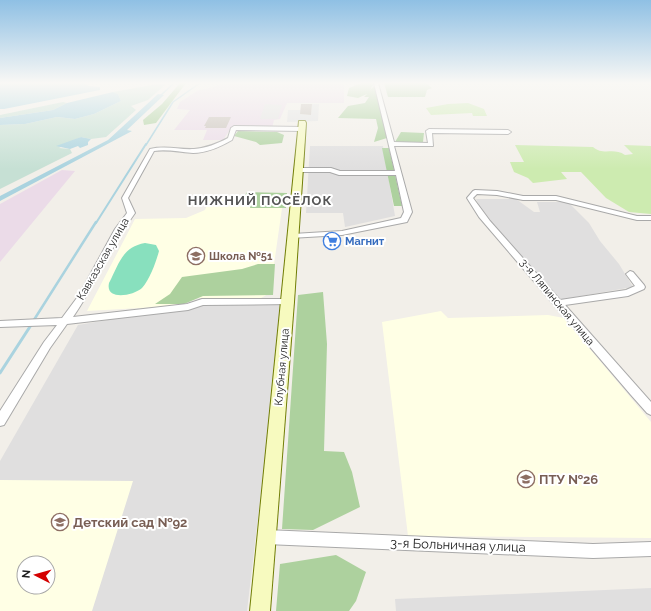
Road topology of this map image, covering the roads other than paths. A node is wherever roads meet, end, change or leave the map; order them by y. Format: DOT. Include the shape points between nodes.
graph roads {
  1 [pos="383,112"];
  2 [pos="302,126"];
  3 [pos="508,132"];
  4 [pos="391,144"];
  5 [pos="299,170"];
  6 [pos="398,174"];
  7 [pos="651,218"];
  8 [pos="293,236"];
  9 [pos="630,274"];
  10 [pos="651,286"];
  11 [pos="641,287"];
  12 [pos="288,302"];
  13 [pos="558,303"];
  14 [pos="65,321"];
  15 [pos="0,324"];
  16 [pos="651,410"];
  17 [pos="0,421"];
  18 [pos="266,538"];
  19 [pos="651,549"];
  20 [pos="260,611"];
  1 -- 4 [label="street"];
  2 -- 5 [label="street, Клубная улица"];
  2 -- 14 [label="street, Кавказская улица" via="234,128 230,138 217,146 194,152 163,148 152,150 125,198 131,213"];
  3 -- 4 [label="street" via="429,131 431,145"];
  4 -- 6 [label="street"];
  5 -- 6 [label="street"];
  5 -- 8 [label="street, Клубная улица"];
  6 -- 8 [label="street" via="408,212 404,220 342,233"];
  7 -- 13 [label="street, 3-я Ляпинская улица" via="637,218 556,198 523,198 475,192 470,198 479,213"];
  8 -- 12 [label="street, Клубная улица"];
  9 -- 11 [label="street"];
  10 -- 11 [label="street"];
  11 -- 13 [label="street" via="628,293"];
  12 -- 14 [label="street" via="202,302 188,307"];
  12 -- 18 [label="street, Клубная улица"];
  13 -- 16 [label="street, 3-я Ляпинская улица"];
  14 -- 15 [label="street"];
  14 -- 17 [label="street, Кавказская улица"];
  18 -- 19 [label="street, 3-я Больничная улица" via="593,551"];
  18 -- 20 [label="street, Клубная улица"];
}
